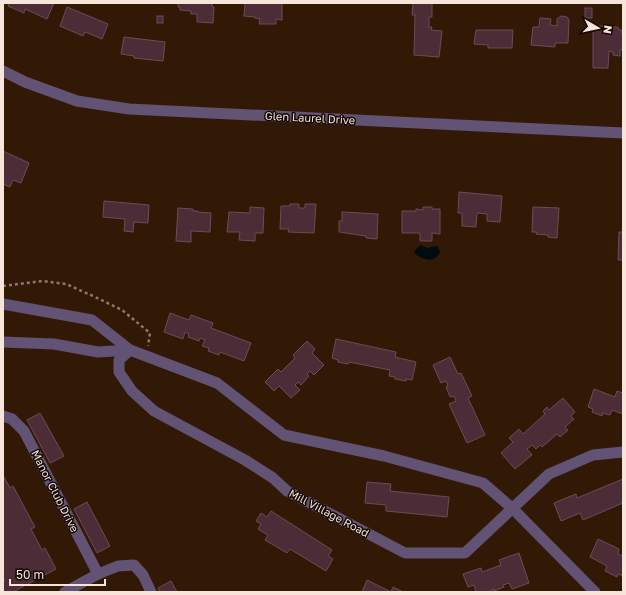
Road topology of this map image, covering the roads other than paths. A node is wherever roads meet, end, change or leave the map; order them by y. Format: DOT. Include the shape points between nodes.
graph roads {
  1 [pos="3,71"];
  2 [pos="623,133"];
  3 [pos="3,304"];
  4 [pos="3,342"];
  5 [pos="130,350"];
  6 [pos="3,416"];
  7 [pos="623,452"];
  8 [pos="513,509"];
  9 [pos="98,574"];
  10 [pos="65,592"];
  11 [pos="151,592"];
  12 [pos="595,592"];
  1 -- 2 [label="street, Glen Laurel Drive" via="77,101 129,109"];
  3 -- 5 [label="street" via="92,320"];
  4 -- 5 [label="street" via="54,344 98,352"];
  5 -- 8 [label="street" via="217,384 284,435 384,456 483,482"];
  5 -- 8 [label="street, Mill Village Road" via="119,360 119,372 132,391 154,411 245,460 273,478 287,491 406,553 465,554"];
  6 -- 9 [label="street, Manor Club Drive" via="12,419 24,431"];
  7 -- 8 [label="street, Mill Village Road" via="593,454 549,474"];
  8 -- 12 [label="street"];
  9 -- 10 [label="street"];
  9 -- 11 [label="street" via="118,566 134,565"];
}
